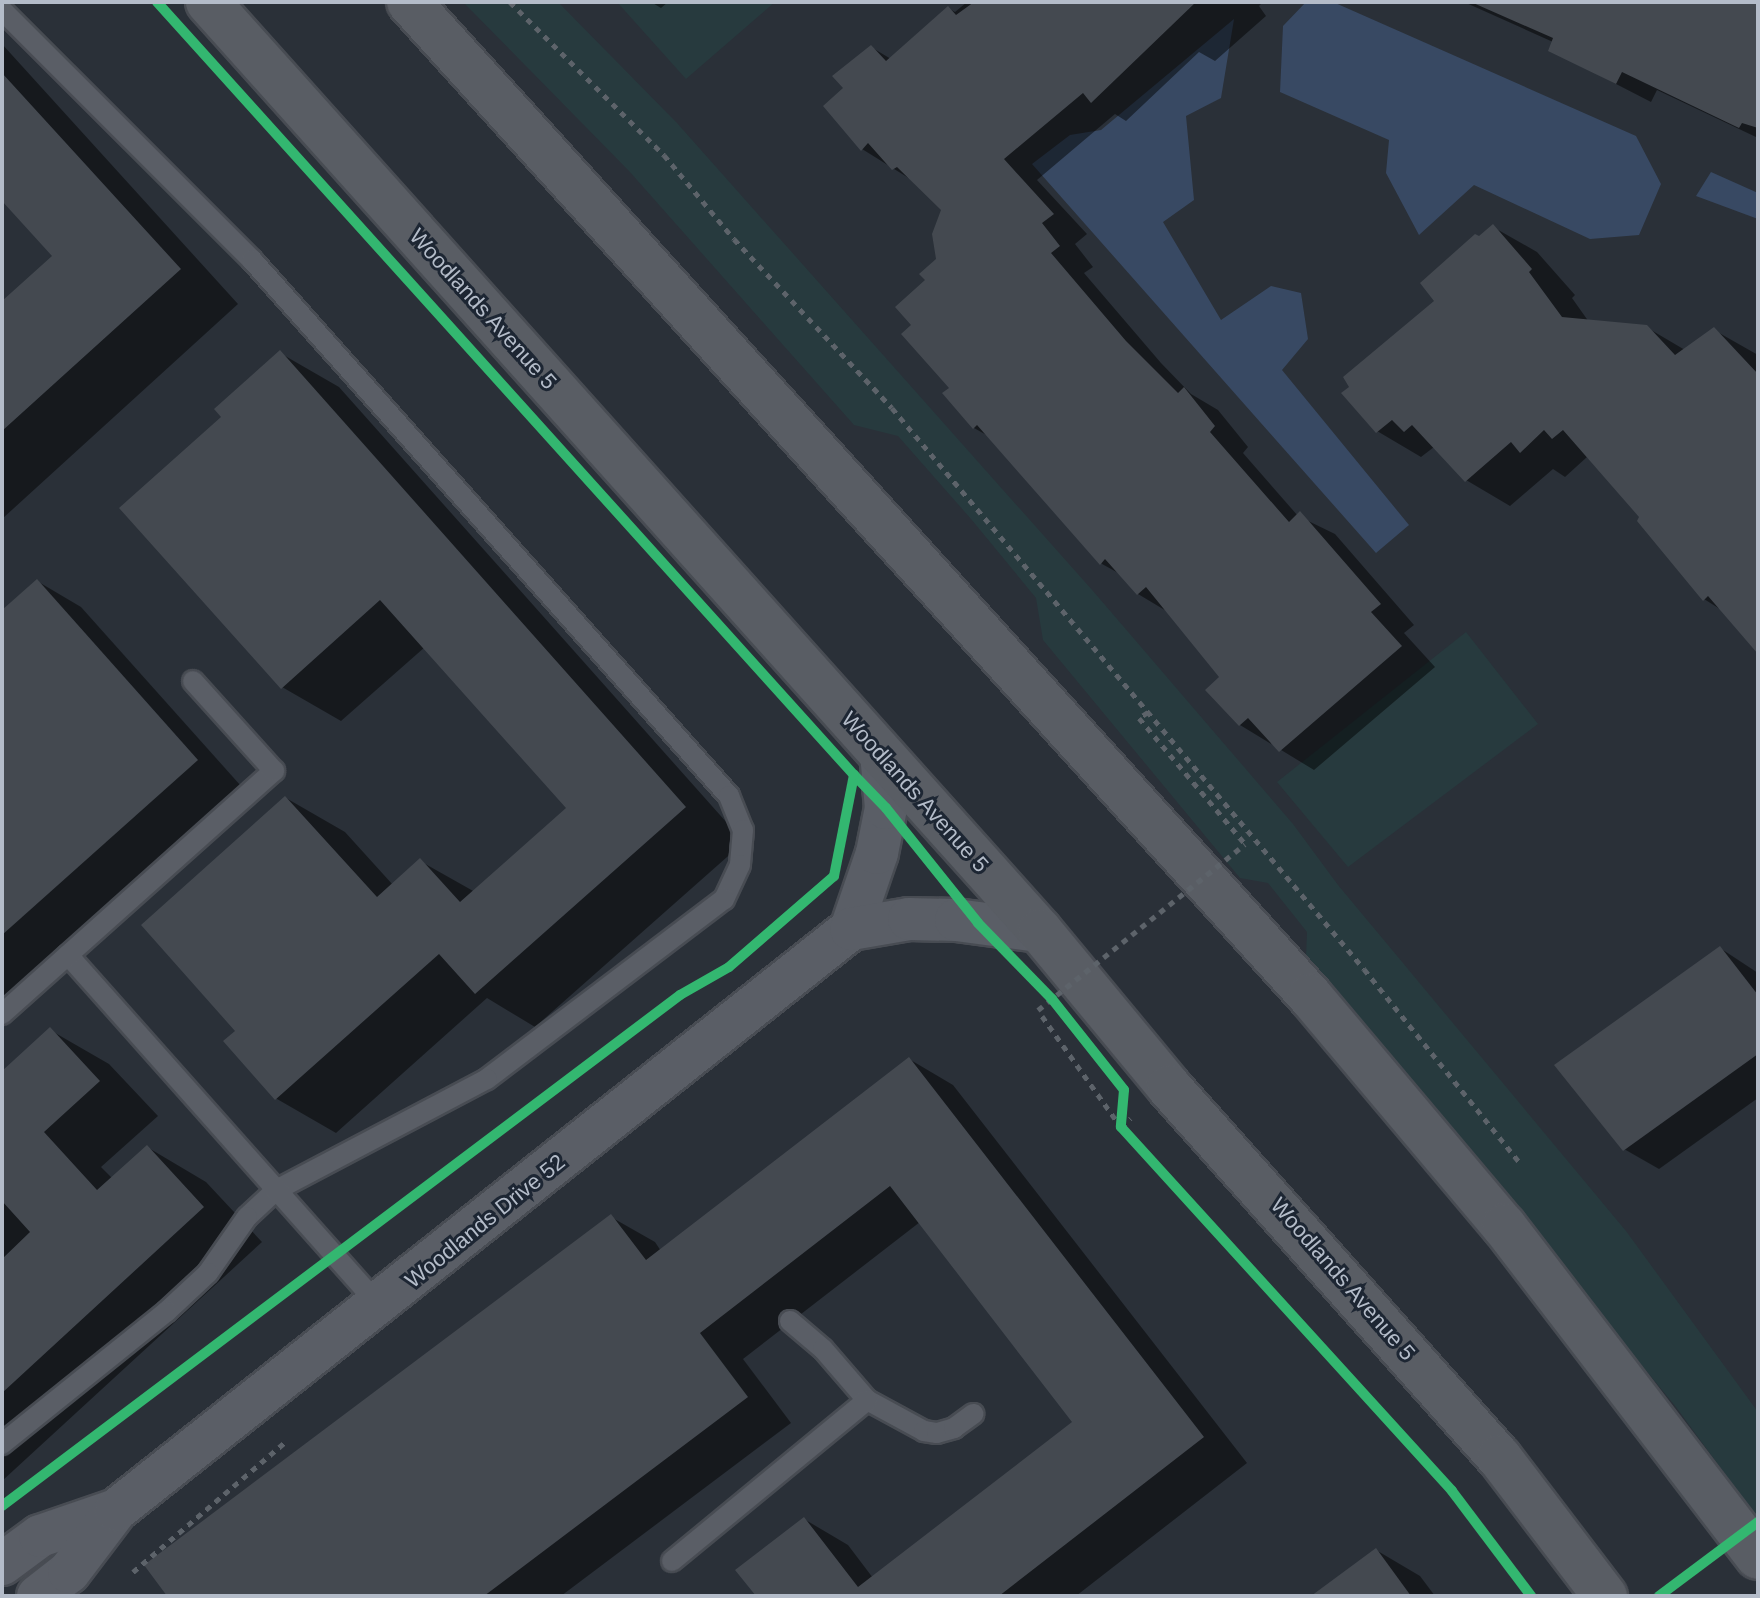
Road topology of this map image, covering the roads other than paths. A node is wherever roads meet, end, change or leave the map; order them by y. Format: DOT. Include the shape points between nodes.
graph roads {
  1 [pos="208,2"];
  2 [pos="409,2"];
  3 [pos="2,10"];
  4 [pos="193,681"];
  5 [pos="881,753"];
  6 [pos="851,929"];
  7 [pos="1040,931"];
  8 [pos="68,955"];
  9 [pos="2,1014"];
  10 [pos="275,1191"];
  11 [pos="379,1305"];
  12 [pos="790,1321"];
  13 [pos="867,1400"];
  14 [pos="973,1414"];
  15 [pos="2,1444"];
  16 [pos="116,1510"];
  17 [pos="1758,1557"];
  18 [pos="672,1561"];
  19 [pos="2,1564"];
  20 [pos="38,1596"];
  21 [pos="1605,1596"];
  1 -- 5 [label="main road, Woodlands Avenue 5"];
  2 -- 17 [label="main road" via="1310,996 1504,1226"];
  3 -- 10 [label="lane" via="252,260 729,796 743,830 740,865 724,899 487,1079"];
  4 -- 8 [label="lane" via="274,771"];
  5 -- 6 [label="street" via="886,808"];
  5 -- 7 [label="main road, Woodlands Avenue 5"];
  6 -- 7 [label="street, Woodlands Drive 52" via="909,919"];
  6 -- 11 [label="street, Woodlands Drive 52"];
  7 -- 21 [label="main road, Woodlands Avenue 5" via="1169,1087 1499,1457"];
  8 -- 9 [label="lane"];
  8 -- 10 [label="lane"];
  10 -- 11 [label="lane"];
  10 -- 15 [label="lane" via="247,1217 208,1273 166,1312"];
  11 -- 16 [label="street, Woodlands Drive 52"];
  12 -- 13 [label="lane" via="823,1349"];
  13 -- 14 [label="lane" via="937,1433"];
  13 -- 18 [label="lane"];
  16 -- 19 [label="street, Woodlands Drive 52" via="40,1536"];
  16 -- 20 [label="street, Woodlands Drive 52" via="69,1572"];
}
